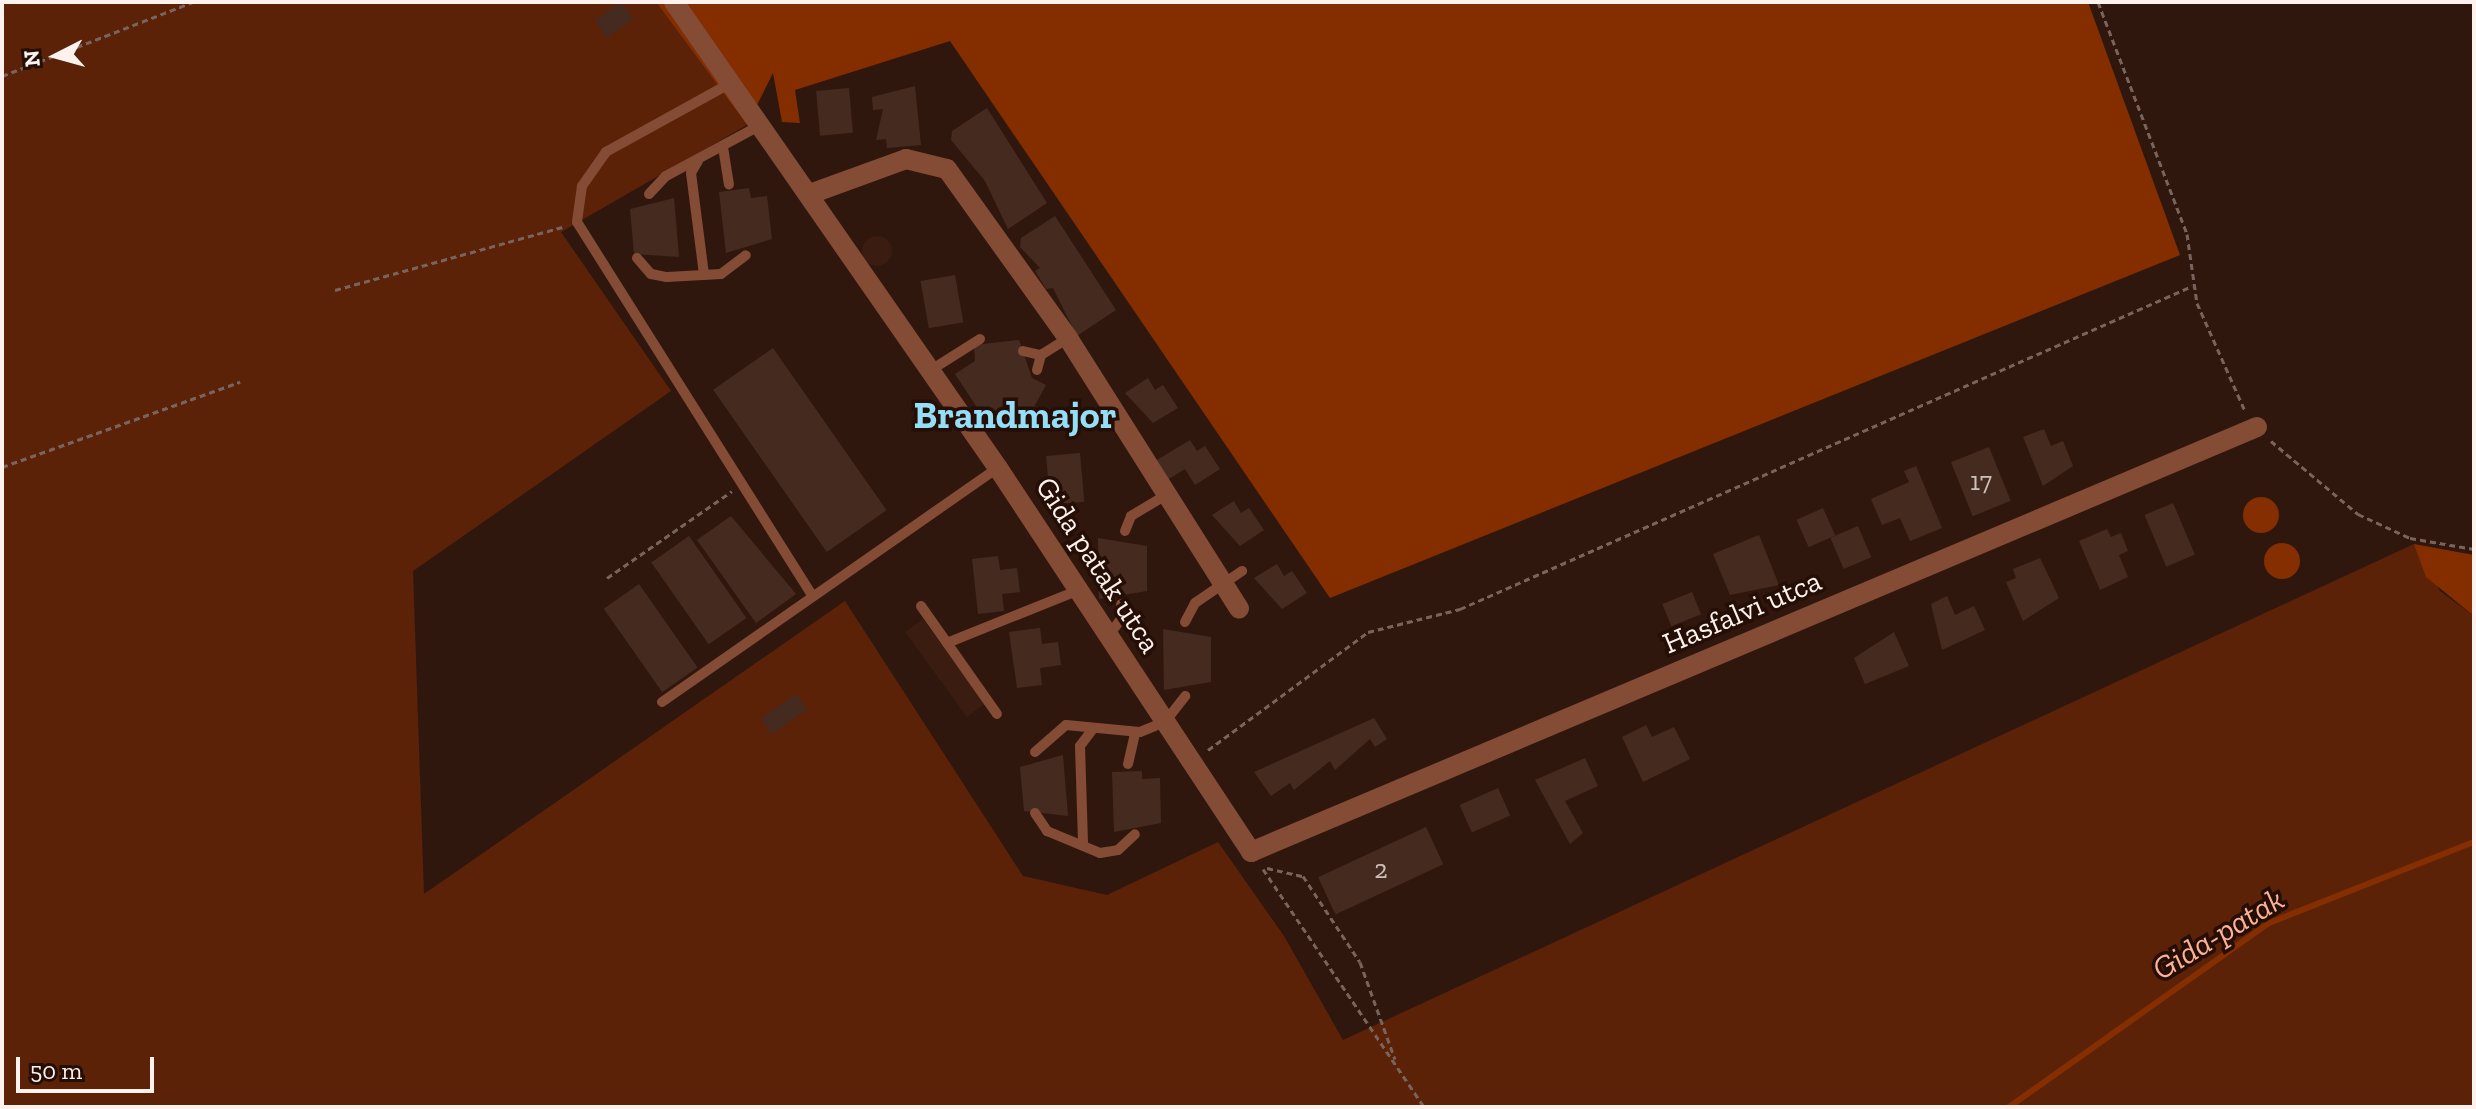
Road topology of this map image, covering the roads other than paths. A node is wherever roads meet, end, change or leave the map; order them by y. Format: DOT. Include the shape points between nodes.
graph roads {
  1 [pos="674,2"];
  2 [pos="729,84"];
  3 [pos="759,126"];
  4 [pos="723,147"];
  5 [pos="698,161"];
  6 [pos="729,185"];
  7 [pos="649,194"];
  8 [pos="810,194"];
  9 [pos="746,255"];
  10 [pos="637,258"];
  11 [pos="704,275"];
  12 [pos="1068,338"];
  13 [pos="980,339"];
  14 [pos="1023,351"];
  15 [pos="1041,355"];
  16 [pos="931,370"];
  17 [pos="1037,370"];
  18 [pos="2257,427"];
  19 [pos="998,468"];
  20 [pos="1164,496"];
  21 [pos="1125,531"];
  22 [pos="1242,571"];
  23 [pos="1224,585"];
  24 [pos="1080,590"];
  25 [pos="812,595"];
  26 [pos="1121,604"];
  27 [pos="921,606"];
  28 [pos="1239,609"];
  29 [pos="1185,622"];
  30 [pos="1110,634"];
  31 [pos="947,643"];
  32 [pos="1185,696"];
  33 [pos="662,702"];
  34 [pos="997,714"];
  35 [pos="1165,722"];
  36 [pos="1093,729"];
  37 [pos="1135,734"];
  38 [pos="1035,752"];
  39 [pos="1128,764"];
  40 [pos="1035,813"];
  41 [pos="1135,834"];
  42 [pos="1083,842"];
  43 [pos="1256,860"];
  1 -- 2 [label="street, Gida patak utca"];
  2 -- 3 [label="street, Gida patak utca"];
  2 -- 25 [label="lane" via="606,152 582,186 577,222"];
  3 -- 4 [label="lane"];
  3 -- 8 [label="street, Gida patak utca"];
  4 -- 5 [label="lane"];
  4 -- 6 [label="lane"];
  5 -- 7 [label="lane"];
  5 -- 11 [label="lane" via="691,173"];
  8 -- 12 [label="street" via="906,159 938,163"];
  8 -- 16 [label="street, Gida patak utca"];
  9 -- 11 [label="lane" via="729,271"];
  10 -- 11 [label="lane" via="659,276"];
  12 -- 15 [label="lane"];
  12 -- 20 [label="street"];
  13 -- 16 [label="lane"];
  14 -- 15 [label="lane"];
  15 -- 17 [label="lane"];
  16 -- 19 [label="street, Gida patak utca"];
  18 -- 43 [label="street, Hasfalvi utca"];
  19 -- 24 [label="street, Gida patak utca"];
  19 -- 25 [label="lane"];
  20 -- 21 [label="lane" via="1131,516"];
  20 -- 23 [label="street"];
  22 -- 23 [label="lane"];
  23 -- 28 [label="street"];
  23 -- 29 [label="lane" via="1195,603"];
  24 -- 30 [label="street, Gida patak utca"];
  24 -- 31 [label="lane"];
  25 -- 33 [label="lane"];
  26 -- 30 [label="lane" via="1123,616"];
  27 -- 31 [label="lane"];
  30 -- 35 [label="street, Gida patak utca"];
  31 -- 34 [label="lane"];
  32 -- 35 [label="lane"];
  35 -- 37 [label="lane"];
  35 -- 43 [label="street, Gida patak utca"];
  36 -- 37 [label="lane"];
  36 -- 38 [label="lane" via="1061,727"];
  36 -- 42 [label="lane" via="1080,746"];
  37 -- 39 [label="lane"];
  40 -- 42 [label="lane" via="1047,831"];
  41 -- 42 [label="lane" via="1105,853"];
}
